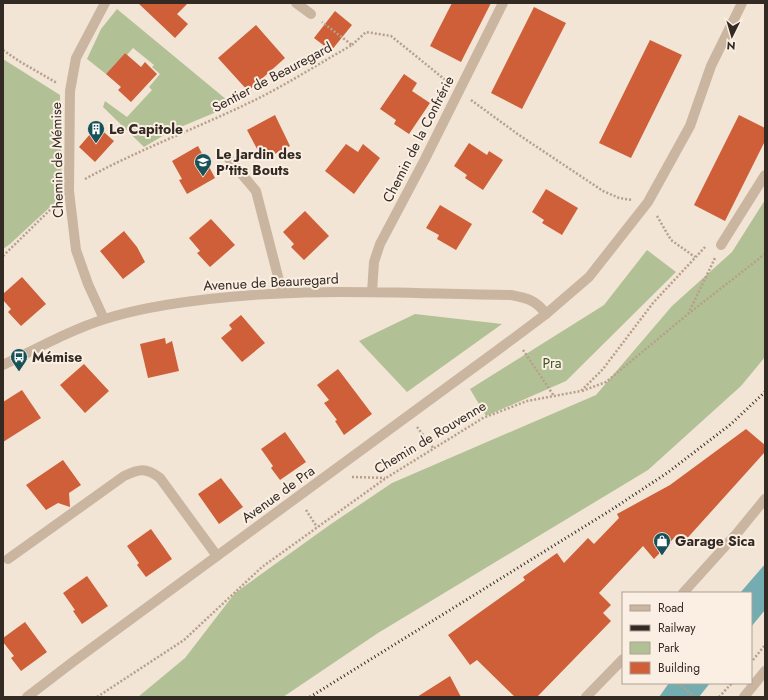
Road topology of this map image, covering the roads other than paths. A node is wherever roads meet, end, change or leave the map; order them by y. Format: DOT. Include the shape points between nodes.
graph roads {
  1 [pos="105,3"];
  2 [pos="296,3"];
  3 [pos="502,3"];
  4 [pos="742,3"];
  5 [pos="311,14"];
  6 [pos="229,159"];
  7 [pos="765,175"];
  8 [pos="721,245"];
  9 [pos="282,292"];
  10 [pos="372,292"];
  11 [pos="546,314"];
  12 [pos="104,319"];
  13 [pos="3,365"];
  14 [pos="765,499"];
  15 [pos="217,556"];
  16 [pos="8,560"];
  17 [pos="684,592"];
  18 [pos="622,661"];
  19 [pos="765,671"];
  20 [pos="27,697"];
  21 [pos="586,697"];
  22 [pos="744,697"];
  1 -- 12 [label="street, Chemin de Mémise" via="76,58 70,91 69,191 76,250"];
  2 -- 5 [label="street"];
  3 -- 10 [label="street, Chemin de la Confrérie" via="380,244 374,262"];
  4 -- 11 [label="street, Avenue de Pra" via="711,66 690,126 648,202 589,277"];
  6 -- 9 [label="street" via="256,191"];
  7 -- 8 [label="street"];
  9 -- 10 [label="street, Avenue de Beauregard"];
  9 -- 12 [label="street, Avenue de Beauregard" via="148,307"];
  10 -- 11 [label="street, Avenue de Beauregard" via="511,295 529,299"];
  11 -- 15 [label="street, Avenue de Pra"];
  12 -- 13 [label="street, Avenue de Beauregard" via="68,333"];
  14 -- 17 [label="street"];
  15 -- 16 [label="street" via="160,478 150,471 136,470"];
  15 -- 20 [label="street, Avenue de Pra"];
  18 -- 21 [label="street"];
  19 -- 22 [label="street"];
}
